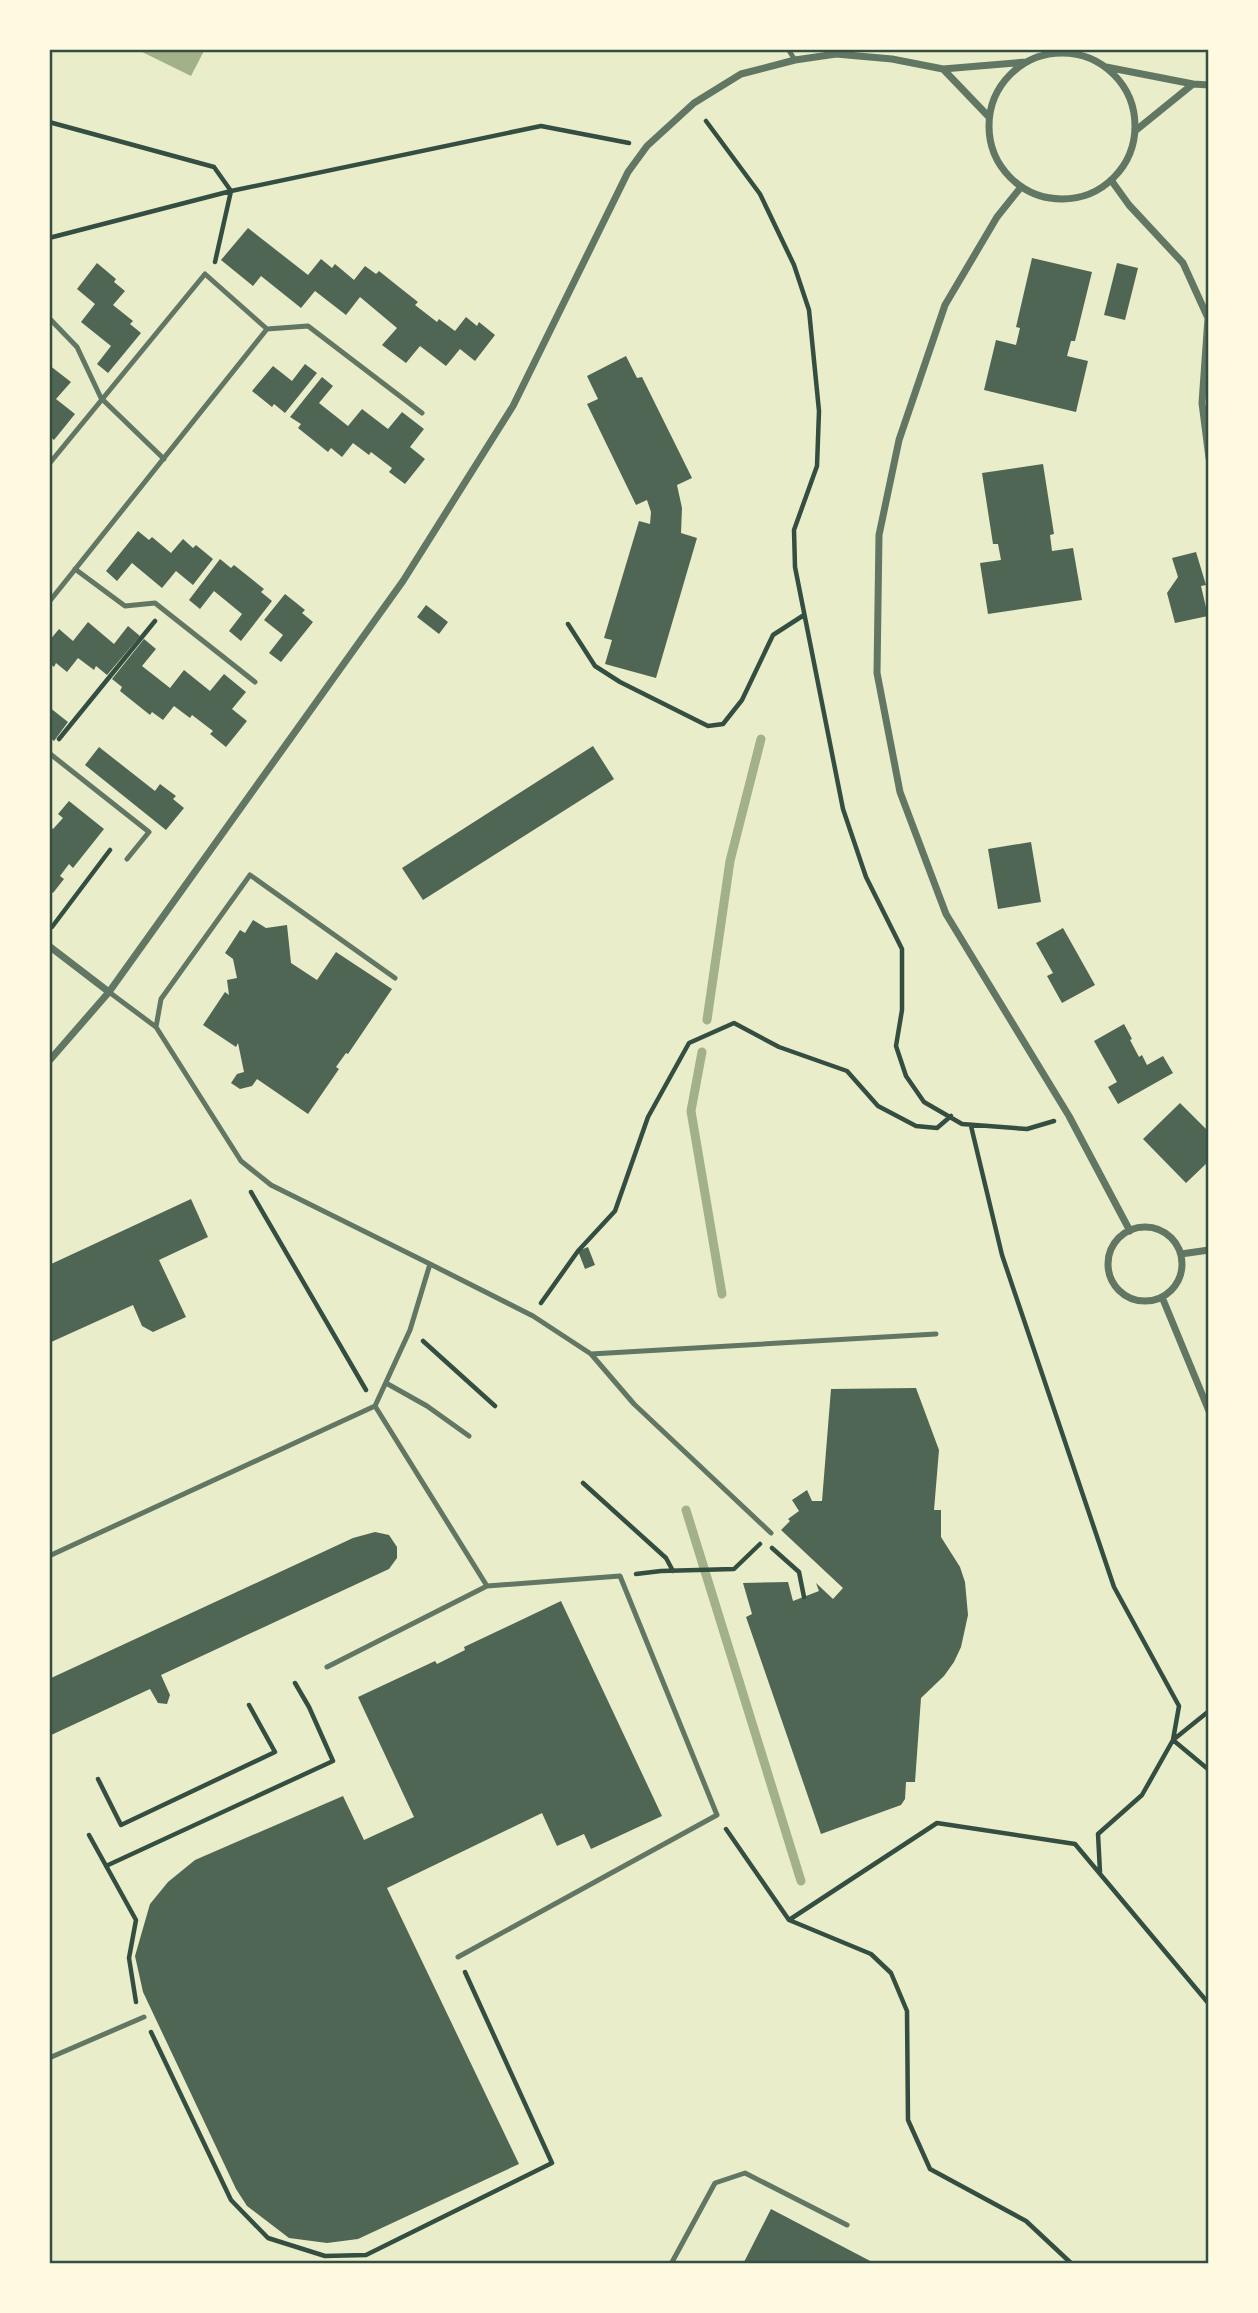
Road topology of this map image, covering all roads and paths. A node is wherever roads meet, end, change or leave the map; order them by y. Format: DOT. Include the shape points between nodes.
graph roads {
  1 [pos="788,49"];
  2 [pos="1064,51"];
  3 [pos="795,60"];
  4 [pos="1027,62"];
  5 [pos="1104,66"];
  6 [pos="943,69"];
  7 [pos="1193,84"];
  8 [pos="1209,85"];
  9 [pos="989,117"];
  10 [pos="706,121"];
  11 [pos="49,122"];
  12 [pos="1135,131"];
  13 [pos="647,146"];
  14 [pos="1111,180"];
  15 [pos="1021,187"];
  16 [pos="231,191"];
  17 [pos="49,238"];
  18 [pos="212,280"];
  19 [pos="49,318"];
  20 [pos="267,329"];
  21 [pos="101,398"];
  22 [pos="422,413"];
  23 [pos="164,458"];
  24 [pos="1209,458"];
  25 [pos="49,464"];
  26 [pos="75,569"];
  27 [pos="49,602"];
  28 [pos="164,610"];
  29 [pos="804,615"];
  30 [pos="568,624"];
  31 [pos="255,682"];
  32 [pos="57,742"];
  33 [pos="49,753"];
  34 [pos="133,820"];
  35 [pos="127,859"];
  36 [pos="49,925"];
  37 [pos="49,946"];
  38 [pos="395,978"];
  39 [pos="110,992"];
  40 [pos="156,1027"];
  41 [pos="49,1061"];
  42 [pos="951,1116"];
  43 [pos="1069,1116"];
  44 [pos="971,1126"];
  45 [pos="241,1161"];
  46 [pos="1130,1231"];
  47 [pos="1209,1250"];
  48 [pos="1181,1254"];
  49 [pos="430,1264"];
  50 [pos="1162,1297"];
  51 [pos="533,1316"];
  52 [pos="410,1329"];
  53 [pos="936,1334"];
  54 [pos="591,1354"];
  55 [pos="386,1383"];
  56 [pos="375,1406"];
  57 [pos="495,1406"];
  58 [pos="1209,1411"];
  59 [pos="469,1436"];
  60 [pos="583,1483"];
  61 [pos="771,1534"];
  62 [pos="49,1556"];
  63 [pos="673,1571"];
  64 [pos="620,1576"];
  65 [pos="487,1586"];
  66 [pos="804,1597"];
  67 [pos="327,1667"];
  68 [pos="295,1682"];
  69 [pos="250,1705"];
  70 [pos="1209,1711"];
  71 [pos="1173,1740"];
  72 [pos="1209,1770"];
  73 [pos="98,1779"];
  74 [pos="717,1815"];
  75 [pos="89,1835"];
  76 [pos="106,1866"];
  77 [pos="1100,1872"];
  78 [pos="789,1920"];
  79 [pos="458,1956"];
  80 [pos="1209,2004"];
  81 [pos="144,2017"];
  82 [pos="49,2058"];
  83 [pos="846,2225"];
  84 [pos="671,2264"];
  85 [pos="1072,2264"];
  1 -- 3 [label="lane"];
  2 -- 4 [label="street"];
  2 -- 5 [label="street"];
  3 -- 6 [label="street" via="836,54"];
  3 -- 13 [label="street" via="741,74 694,103"];
  4 -- 6 [label="street"];
  4 -- 9 [label="street" via="1009,76"];
  5 -- 7 [label="street"];
  5 -- 12 [label="street" via="1121,83 1132,106"];
  6 -- 9 [label="street"];
  7 -- 8 [label="street"];
  7 -- 12 [label="street"];
  9 -- 15 [label="street" via="995,156"];
  10 -- 29 [label="path" via="761,194 809,310 819,411 817,466 794,530"];
  11 -- 16 [label="path" via="214,167"];
  12 -- 14 [label="street" via="1123,166"];
  13 -- 16 [label="path" via="541,126"];
  13 -- 39 [label="street" via="628,172 513,407 403,581"];
  14 -- 15 [label="street" via="1091,193 1067,199 1043,197"];
  14 -- 24 [label="street" via="1183,263 1208,318 1202,403"];
  15 -- 43 [label="street" via="997,217 945,305 899,440 879,535 877,673 901,792 946,914"];
  16 -- 17 [label="path"];
  16 -- 18 [label="path"];
  18 -- 20 [label="lane"];
  18 -- 21 [label="lane" via="205,274"];
  19 -- 21 [label="lane" via="77,347"];
  20 -- 22 [label="lane" via="308,326"];
  20 -- 23 [label="lane"];
  21 -- 23 [label="lane"];
  21 -- 25 [label="lane"];
  23 -- 26 [label="lane"];
  26 -- 27 [label="lane"];
  26 -- 28 [label="lane" via="125,606 155,603"];
  28 -- 31 [label="lane"];
  28 -- 32 [label="path"];
  29 -- 30 [label="path" via="773,635 742,700 723,724 708,726 595,666"];
  29 -- 42 [label="path" via="843,809 866,877 902,949 897,1046 906,1076 924,1102"];
  33 -- 34 [label="lane"];
  34 -- 35 [label="lane" via="149,832"];
  34 -- 36 [label="path" via="52,927"];
  37 -- 39 [label="street"];
  38 -- 40 [label="lane" via="250,875 161,999"];
  39 -- 40 [label="lane"];
  39 -- 41 [label="street"];
  40 -- 45 [label="lane"];
  42 -- 44 [label="path"];
  42 -- 51 [label="path" via="937,1128 916,1126 878,1106 847,1071 779,1047 734,1023 689,1043 648,1118 615,1211 578,1251"];
  43 -- 44 [label="path" via="1027,1129"];
  43 -- 46 [label="street"];
  44 -- 71 [label="path" via="1002,1255 1114,1587 1179,1706"];
  45 -- 49 [label="lane" via="271,1185"];
  45 -- 56 [label="path" via="252,1195"];
  46 -- 48 [label="street" via="1155,1228 1175,1242"];
  46 -- 50 [label="street" via="1113,1246 1112,1280 1119,1290 1139,1301"];
  47 -- 48 [label="street"];
  48 -- 50 [label="street" via="1179,1279"];
  49 -- 51 [label="lane"];
  49 -- 52 [label="lane"];
  50 -- 58 [label="street"];
  51 -- 54 [label="lane"];
  52 -- 55 [label="lane"];
  52 -- 57 [label="path"];
  53 -- 54 [label="lane"];
  54 -- 61 [label="lane" via="634,1404"];
  55 -- 56 [label="lane"];
  55 -- 59 [label="lane"];
  56 -- 62 [label="lane"];
  56 -- 65 [label="lane"];
  60 -- 63 [label="path" via="666,1558"];
  63 -- 64 [label="path"];
  63 -- 66 [label="path" via="734,1569 764,1541 799,1572"];
  64 -- 65 [label="lane"];
  64 -- 74 [label="lane"];
  65 -- 67 [label="lane"];
  68 -- 76 [label="path" via="333,1761"];
  69 -- 73 [label="path" via="275,1752 121,1825"];
  70 -- 71 [label="path"];
  71 -- 72 [label="path"];
  71 -- 77 [label="path" via="1142,1795 1098,1833"];
  74 -- 78 [label="path"];
  74 -- 79 [label="lane"];
  75 -- 76 [label="path"];
  76 -- 81 [label="path" via="136,1920 129,1958 134,1999"];
  77 -- 78 [label="path" via="1075,1844 937,1823"];
  77 -- 80 [label="path"];
  78 -- 85 [label="path" via="871,1955 891,1973 906,2011 908,2120 930,2169 1026,2221"];
  79 -- 81 [label="path" via="552,2163 366,2255 325,2256 268,2238 231,2200"];
  81 -- 82 [label="lane"];
  83 -- 84 [label="lane" via="745,2173 715,2183"];
}
